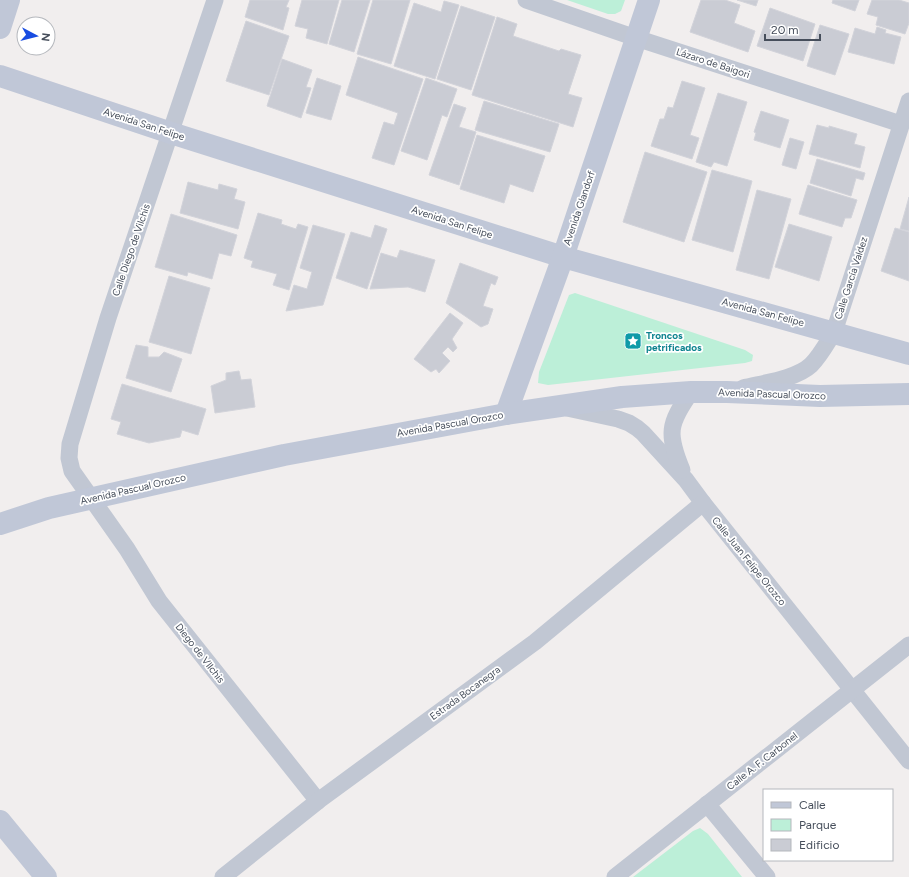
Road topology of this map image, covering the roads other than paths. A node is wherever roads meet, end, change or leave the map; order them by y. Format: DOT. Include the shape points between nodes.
graph roads {
  1 [pos="9,0"];
  2 [pos="215,0"];
  3 [pos="526,0"];
  4 [pos="649,0"];
  5 [pos="0,28"];
  6 [pos="636,38"];
  7 [pos="0,76"];
  8 [pos="909,101"];
  9 [pos="901,124"];
  10 [pos="171,133"];
  11 [pos="563,257"];
  12 [pos="834,332"];
  13 [pos="909,354"];
  14 [pos="691,392"];
  15 [pos="727,392"];
  16 [pos="909,394"];
  17 [pos="558,406"];
  18 [pos="506,414"];
  19 [pos="686,480"];
  20 [pos="90,498"];
  21 [pos="703,503"];
  22 [pos="0,524"];
  23 [pos="909,645"];
  24 [pos="853,689"];
  25 [pos="909,761"];
  26 [pos="318,801"];
  27 [pos="707,804"];
  28 [pos="0,821"];
  29 [pos="46,877"];
  30 [pos="223,877"];
  31 [pos="615,877"];
  32 [pos="767,877"];
  1 -- 5 [label="main road"];
  2 -- 10 [label="street, Calle Diego de Vilchis"];
  3 -- 6 [label="street, Lázaro de Baigori"];
  4 -- 6 [label="main road, Avenida Glandorf"];
  6 -- 9 [label="street, Lázaro de Baigori"];
  6 -- 11 [label="main road, Avenida Glandorf"];
  7 -- 10 [label="main road, Avenida San Felipe"];
  8 -- 9 [label="street, Calle García Valdez"];
  9 -- 12 [label="street, Calle García Valdez"];
  10 -- 11 [label="main road, Avenida San Felipe"];
  10 -- 20 [label="street, Calle Diego de Vilchis" via="108,318 70,444 72,472"];
  11 -- 12 [label="main road, Avenida San Felipe"];
  11 -- 18 [label="main road, Avenida Glandorf"];
  12 -- 13 [label="main road, Avenida San Felipe"];
  12 -- 15 [label="street, Calle García Valdez" via="818,357 810,366 798,373"];
  14 -- 15 [label="main road, Avenida Pascual Orozco"];
  14 -- 17 [label="main road, Avenida Pascual Orozco" via="622,397"];
  14 -- 19 [label="street" via="678,411 672,432 675,451"];
  15 -- 16 [label="main road, Avenida Pascual Orozco" via="820,396"];
  17 -- 18 [label="main road, Avenida Pascual Orozco"];
  17 -- 19 [label="street, Calle Juan Felipe Orozco" via="629,422 643,433"];
  18 -- 20 [label="main road, Avenida Pascual Orozco" via="284,455"];
  19 -- 21 [label="street, Calle Juan Felipe Orozco"];
  20 -- 22 [label="main road, Avenida Pascual Orozco"];
  20 -- 26 [label="street, Diego de VIlchis" via="127,549 159,601"];
  21 -- 24 [label="street, Calle Juan Felipe Orozco"];
  21 -- 26 [label="street, Estrada Bocanegra" via="535,642"];
  23 -- 24 [label="street, Calle A. F. Carbonel"];
  24 -- 25 [label="street, Calle Juan Felipe Orozco"];
  24 -- 27 [label="street, Calle A. F. Carbonel"];
  26 -- 30 [label="street, Estrada Bocanegra"];
  27 -- 31 [label="street, Calle A. F. Carbonel"];
  27 -- 32 [label="street"];
  28 -- 29 [label="main road"];
}
